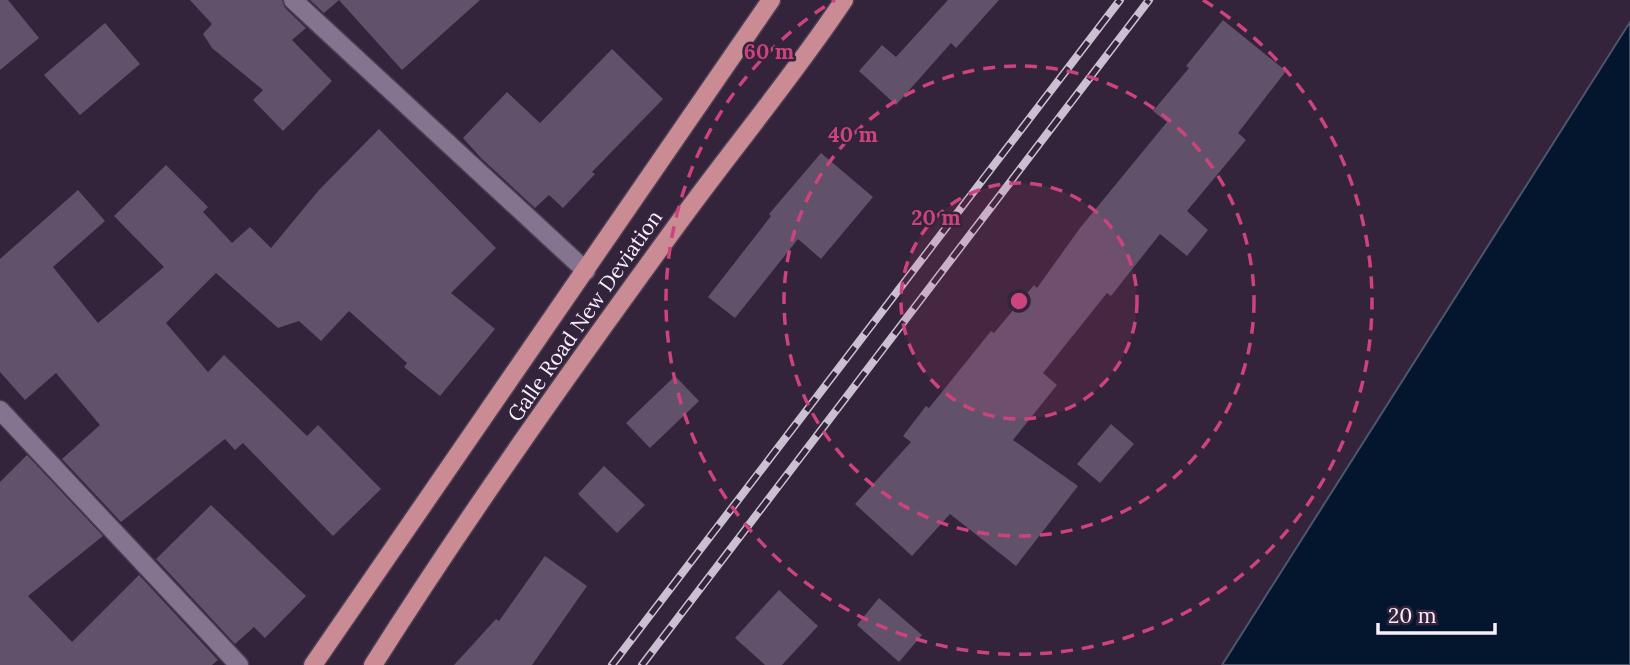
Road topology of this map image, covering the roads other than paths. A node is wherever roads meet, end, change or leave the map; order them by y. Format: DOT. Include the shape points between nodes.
graph roads {
  1 [pos="293,0"];
  2 [pos="771,0"];
  3 [pos="844,0"];
  4 [pos="586,271"];
  5 [pos="0,410"];
  6 [pos="239,665"];
  7 [pos="313,665"];
  8 [pos="373,665"];
  1 -- 4 [label="street"];
  2 -- 4 [label="main road, Galle Road New Deviation"];
  3 -- 8 [label="main road, Galle Road New Deviation" via="677,224 443,554"];
  4 -- 7 [label="main road, Galle Road New Deviation"];
  5 -- 6 [label="street"];
}
